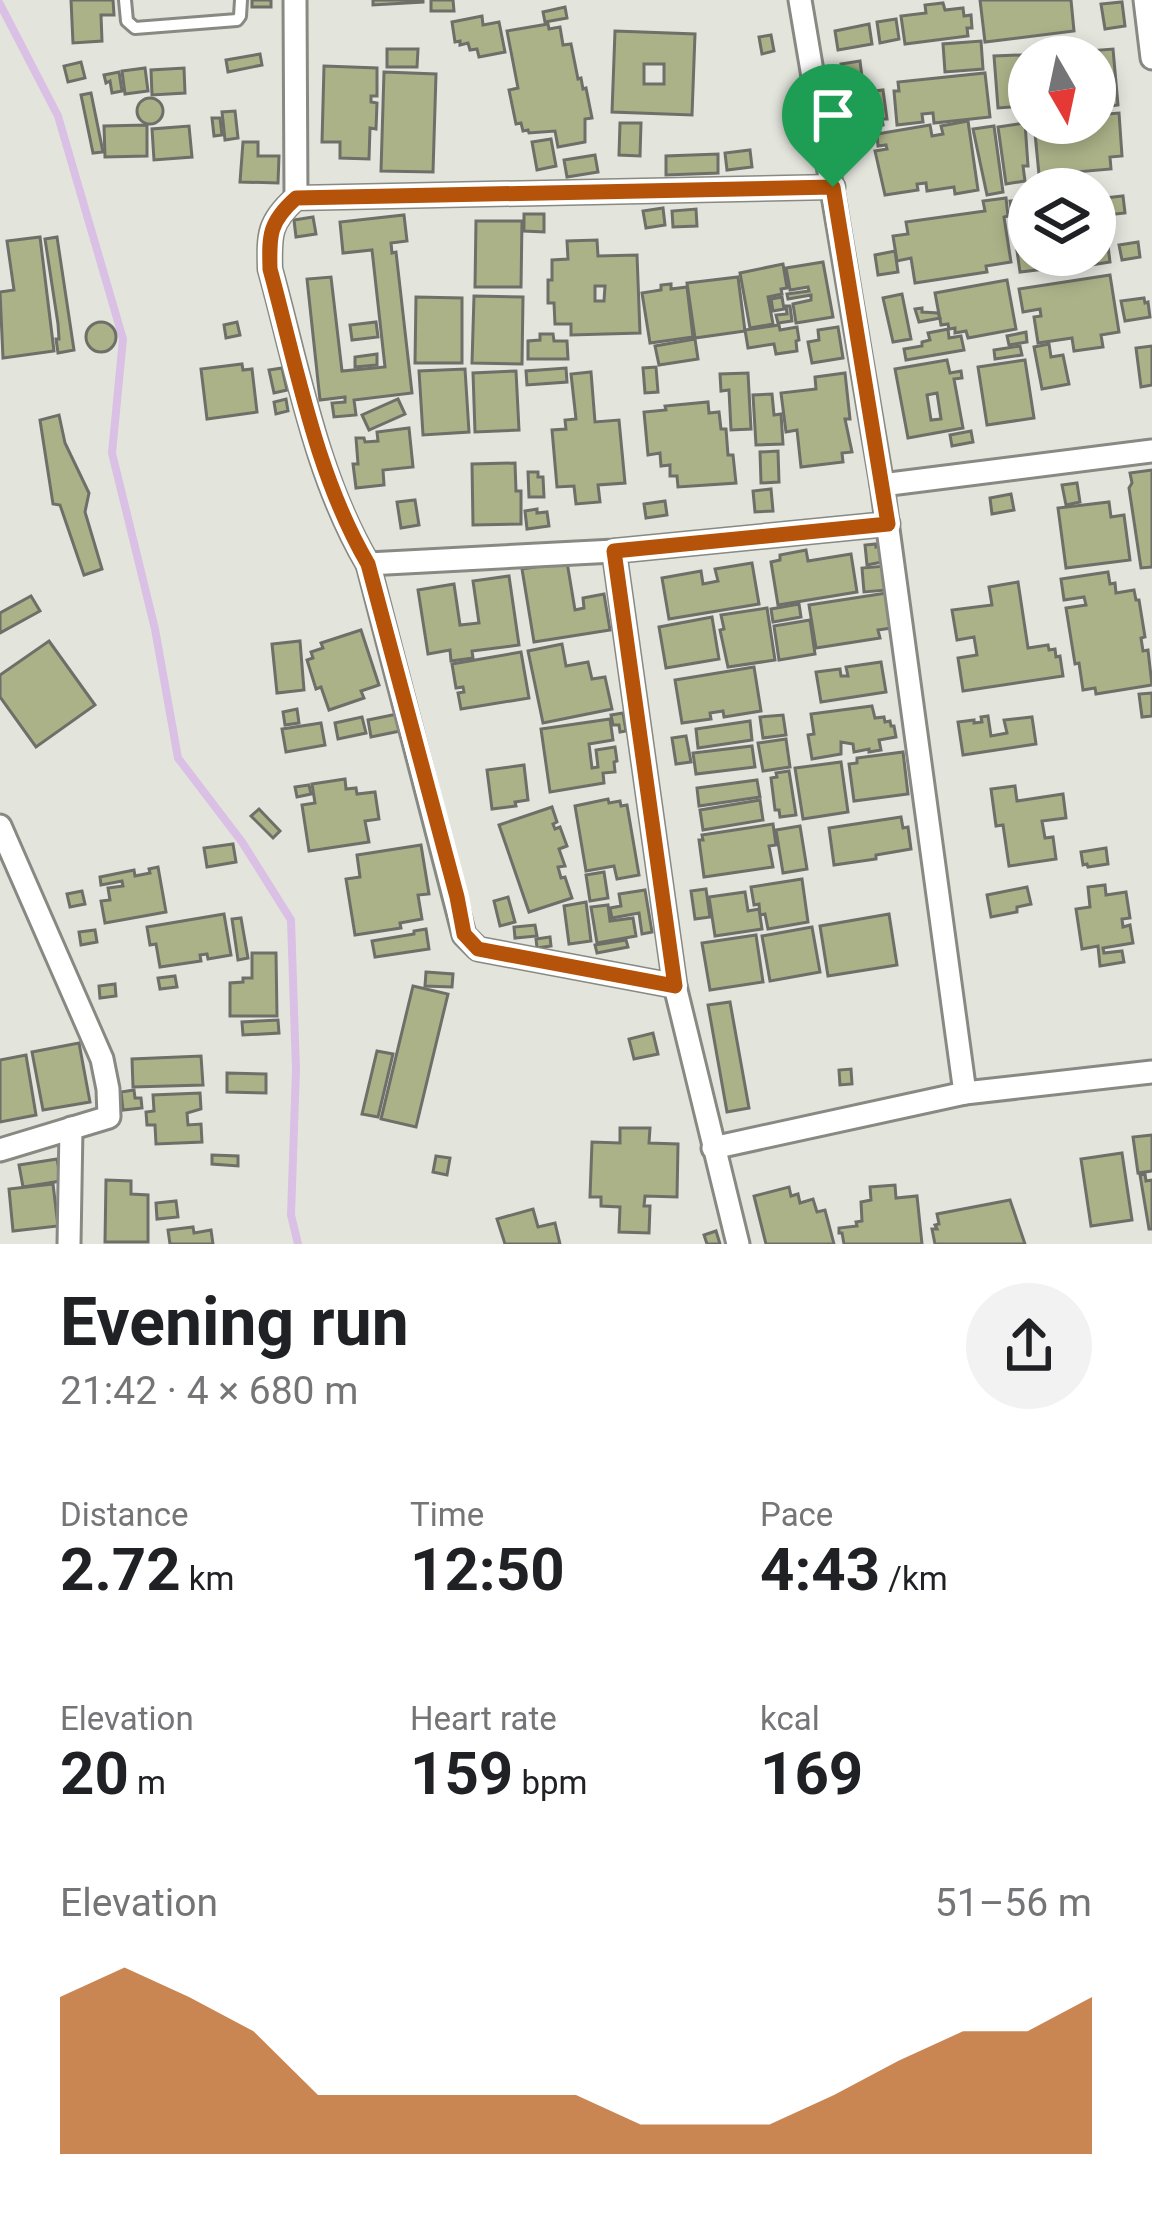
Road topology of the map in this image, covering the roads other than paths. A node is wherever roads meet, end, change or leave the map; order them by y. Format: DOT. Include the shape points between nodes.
graph roads {
  1 [pos="125,0"];
  2 [pos="241,0"];
  3 [pos="295,0"];
  4 [pos="800,0"];
  5 [pos="1145,0"];
  6 [pos="1152,58"];
  7 [pos="833,187"];
  8 [pos="296,198"];
  9 [pos="1152,451"];
  10 [pos="882,485"];
  11 [pos="888,524"];
  12 [pos="614,551"];
  13 [pos="368,564"];
  14 [pos="0,826"];
  15 [pos="675,986"];
  16 [pos="1152,1072"];
  17 [pos="965,1094"];
  18 [pos="71,1129"];
  19 [pos="713,1148"];
  20 [pos="0,1150"];
  21 [pos="69,1244"];
  22 [pos="738,1244"];
  1 -- 2 [label="lane" via="135,28 237,20"];
  3 -- 8 [label="street"];
  4 -- 7 [label="street"];
  5 -- 6 [label="street"];
  7 -- 8 [label="street"];
  7 -- 10 [label="street"];
  8 -- 13 [label="street" via="279,213 269,240 270,269 329,485"];
  9 -- 10 [label="street"];
  10 -- 11 [label="street"];
  11 -- 12 [label="street"];
  11 -- 17 [label="street"];
  12 -- 13 [label="street"];
  12 -- 15 [label="street"];
  13 -- 15 [label="street" via="464,934 478,949"];
  14 -- 18 [label="street" via="102,1059 109,1118"];
  15 -- 19 [label="street"];
  16 -- 17 [label="street"];
  17 -- 19 [label="street"];
  18 -- 20 [label="street"];
  18 -- 21 [label="street"];
  19 -- 22 [label="street"];
}
